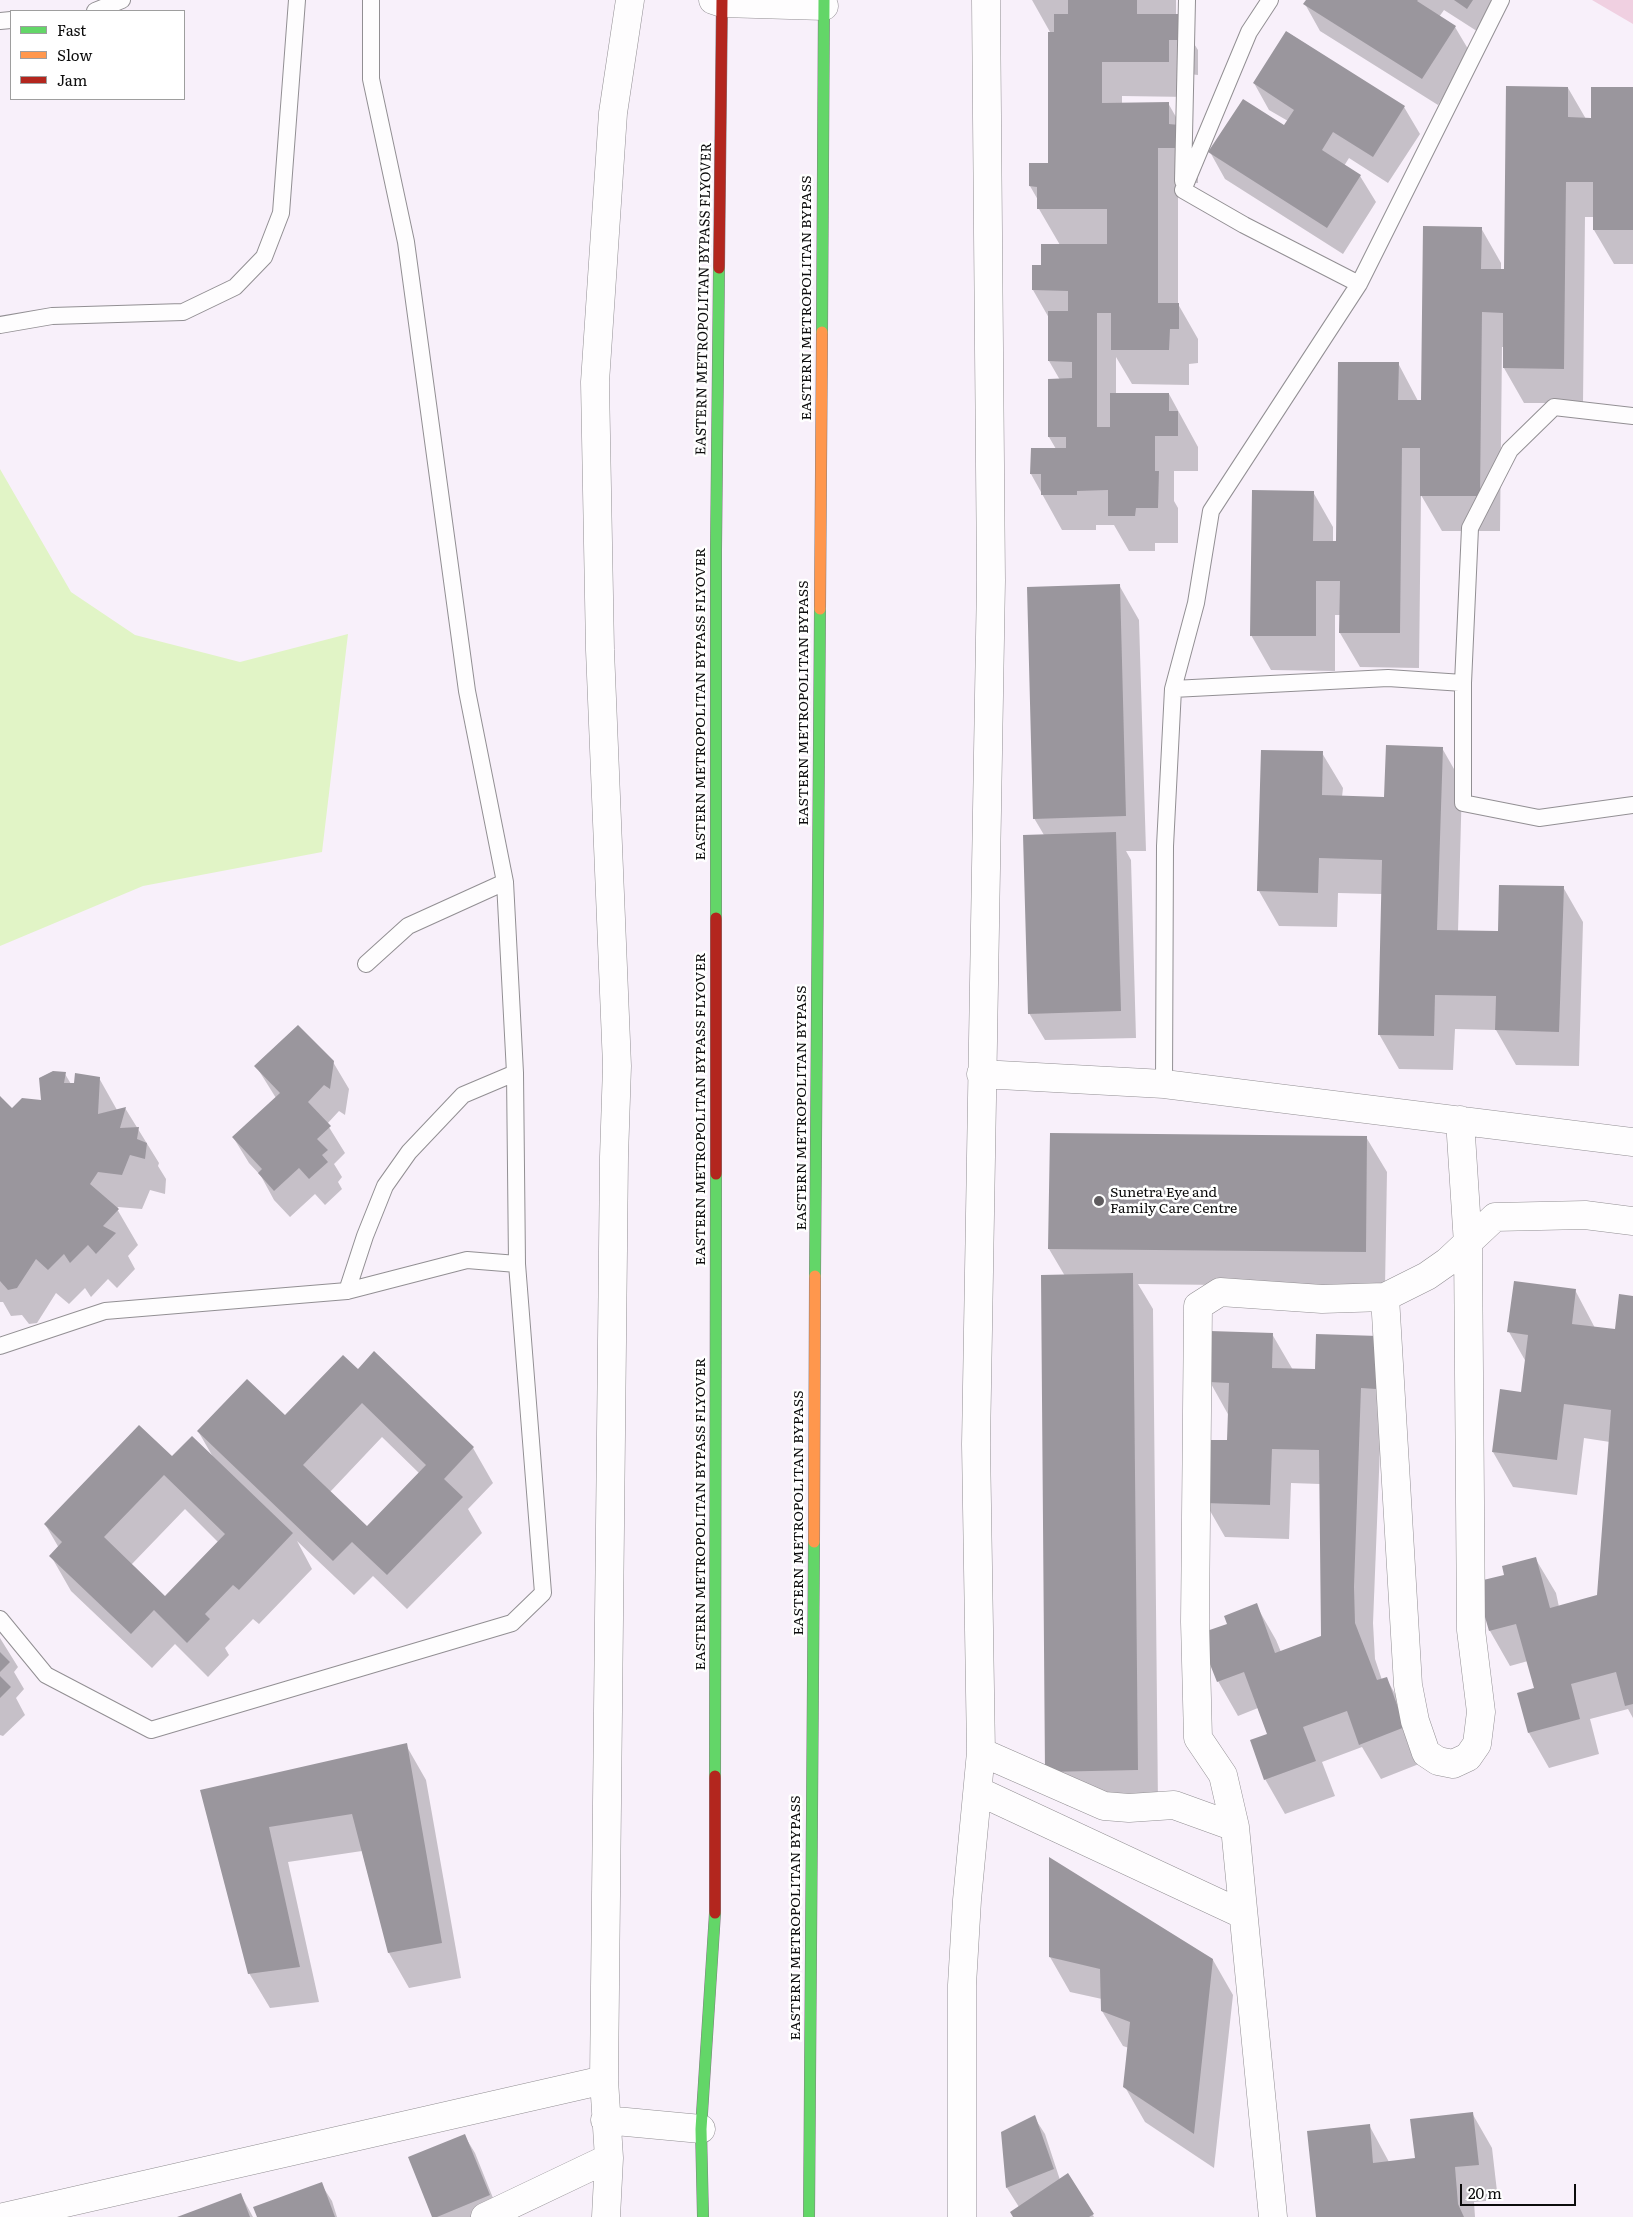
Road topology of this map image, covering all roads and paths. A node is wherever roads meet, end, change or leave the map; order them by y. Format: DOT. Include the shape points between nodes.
graph roads {
  1 [pos="122,0"];
  2 [pos="297,0"];
  3 [pos="371,0"];
  4 [pos="630,0"];
  5 [pos="986,0"];
  6 [pos="1187,0"];
  7 [pos="1270,0"];
  8 [pos="1501,0"];
  9 [pos="719,1"];
  10 [pos="824,3"];
  11 [pos="97,10"];
  12 [pos="1183,190"];
  13 [pos="1359,284"];
  14 [pos="0,325"];
  15 [pos="1633,416"];
  16 [pos="1462,683"];
  17 [pos="1172,689"];
  18 [pos="1633,804"];
  19 [pos="505,882"];
  20 [pos="366,964"];
  21 [pos="515,1073"];
  22 [pos="981,1074"];
  23 [pos="1164,1084"];
  24 [pos="1460,1120"];
  25 [pos="1633,1142"];
  26 [pos="1633,1221"];
  27 [pos="1468,1244"];
  28 [pos="517,1264"];
  29 [pos="347,1291"];
  30 [pos="1384,1296"];
  31 [pos="0,1346"];
  32 [pos="0,1619"];
  33 [pos="981,1752"];
  34 [pos="978,1791"];
  35 [pos="1235,1827"];
  36 [pos="1242,1914"];
  37 [pos="604,2080"];
  38 [pos="605,2120"];
  39 [pos="701,2129"];
  40 [pos="609,2158"];
  41 [pos="4,2217"];
  42 [pos="485,2217"];
  43 [pos="606,2217"];
  44 [pos="703,2217"];
  45 [pos="810,2217"];
  46 [pos="962,2217"];
  47 [pos="1273,2217"];
  1 -- 11 [label="lane"];
  2 -- 14 [label="lane" via="281,213 264,257 235,287 183,312 52,316"];
  3 -- 19 [label="lane" via="371,79 406,242 466,691"];
  4 -- 37 [label="street" via="613,113 595,382 600,650 617,1066"];
  5 -- 22 [label="street" via="990,580"];
  6 -- 12 [label="lane"];
  7 -- 12 [label="lane" via="1249,32"];
  8 -- 13 [label="lane"];
  9 -- 10 [label="street"];
  9 -- 39 [label="main road, EASTERN METROPOLITAN BYPASS FLYOVER" via="715,1924"];
  10 -- 45 [label="main road, EASTERN METROPOLITAN BYPASS"];
  12 -- 13 [label="lane"];
  13 -- 17 [label="lane" via="1211,511 1196,603"];
  15 -- 16 [label="lane" via="1554,407 1510,450 1470,528"];
  16 -- 17 [label="lane" via="1388,678"];
  16 -- 18 [label="lane" via="1463,802 1539,818"];
  17 -- 23 [label="lane" via="1165,846"];
  19 -- 20 [label="lane" via="408,926"];
  19 -- 21 [label="lane"];
  21 -- 28 [label="lane"];
  21 -- 29 [label="lane" via="463,1094 409,1152 385,1186 364,1236"];
  22 -- 23 [label="street"];
  22 -- 33 [label="street" via="976,1444"];
  23 -- 24 [label="street"];
  24 -- 25 [label="street"];
  24 -- 27 [label="street"];
  26 -- 27 [label="street" via="1585,1215 1495,1218"];
  27 -- 30 [label="street" via="1427,1276"];
  27 -- 30 [label="street" via="1471,1630 1481,1712 1476,1744 1468,1757 1453,1764 1438,1761 1426,1753 1408,1685"];
  28 -- 29 [label="lane" via="467,1260"];
  28 -- 32 [label="lane" via="543,1593 512,1623 151,1730 46,1675"];
  29 -- 31 [label="lane" via="105,1311"];
  30 -- 35 [label="street" via="1322,1299 1220,1292 1198,1306 1195,1622 1198,1738 1223,1775"];
  33 -- 34 [label="street"];
  33 -- 35 [label="street" via="1104,1806 1174,1805"];
  34 -- 36 [label="street"];
  34 -- 46 [label="street" via="962,1985"];
  35 -- 36 [label="street"];
  36 -- 47 [label="street"];
  37 -- 38 [label="street"];
  37 -- 41 [label="street"];
  38 -- 39 [label="street"];
  38 -- 40 [label="street"];
  39 -- 44 [label="main road, EASTERN METROPOLITAN BYPASS FLYOVER"];
  40 -- 42 [label="street"];
  40 -- 43 [label="street"];
}
